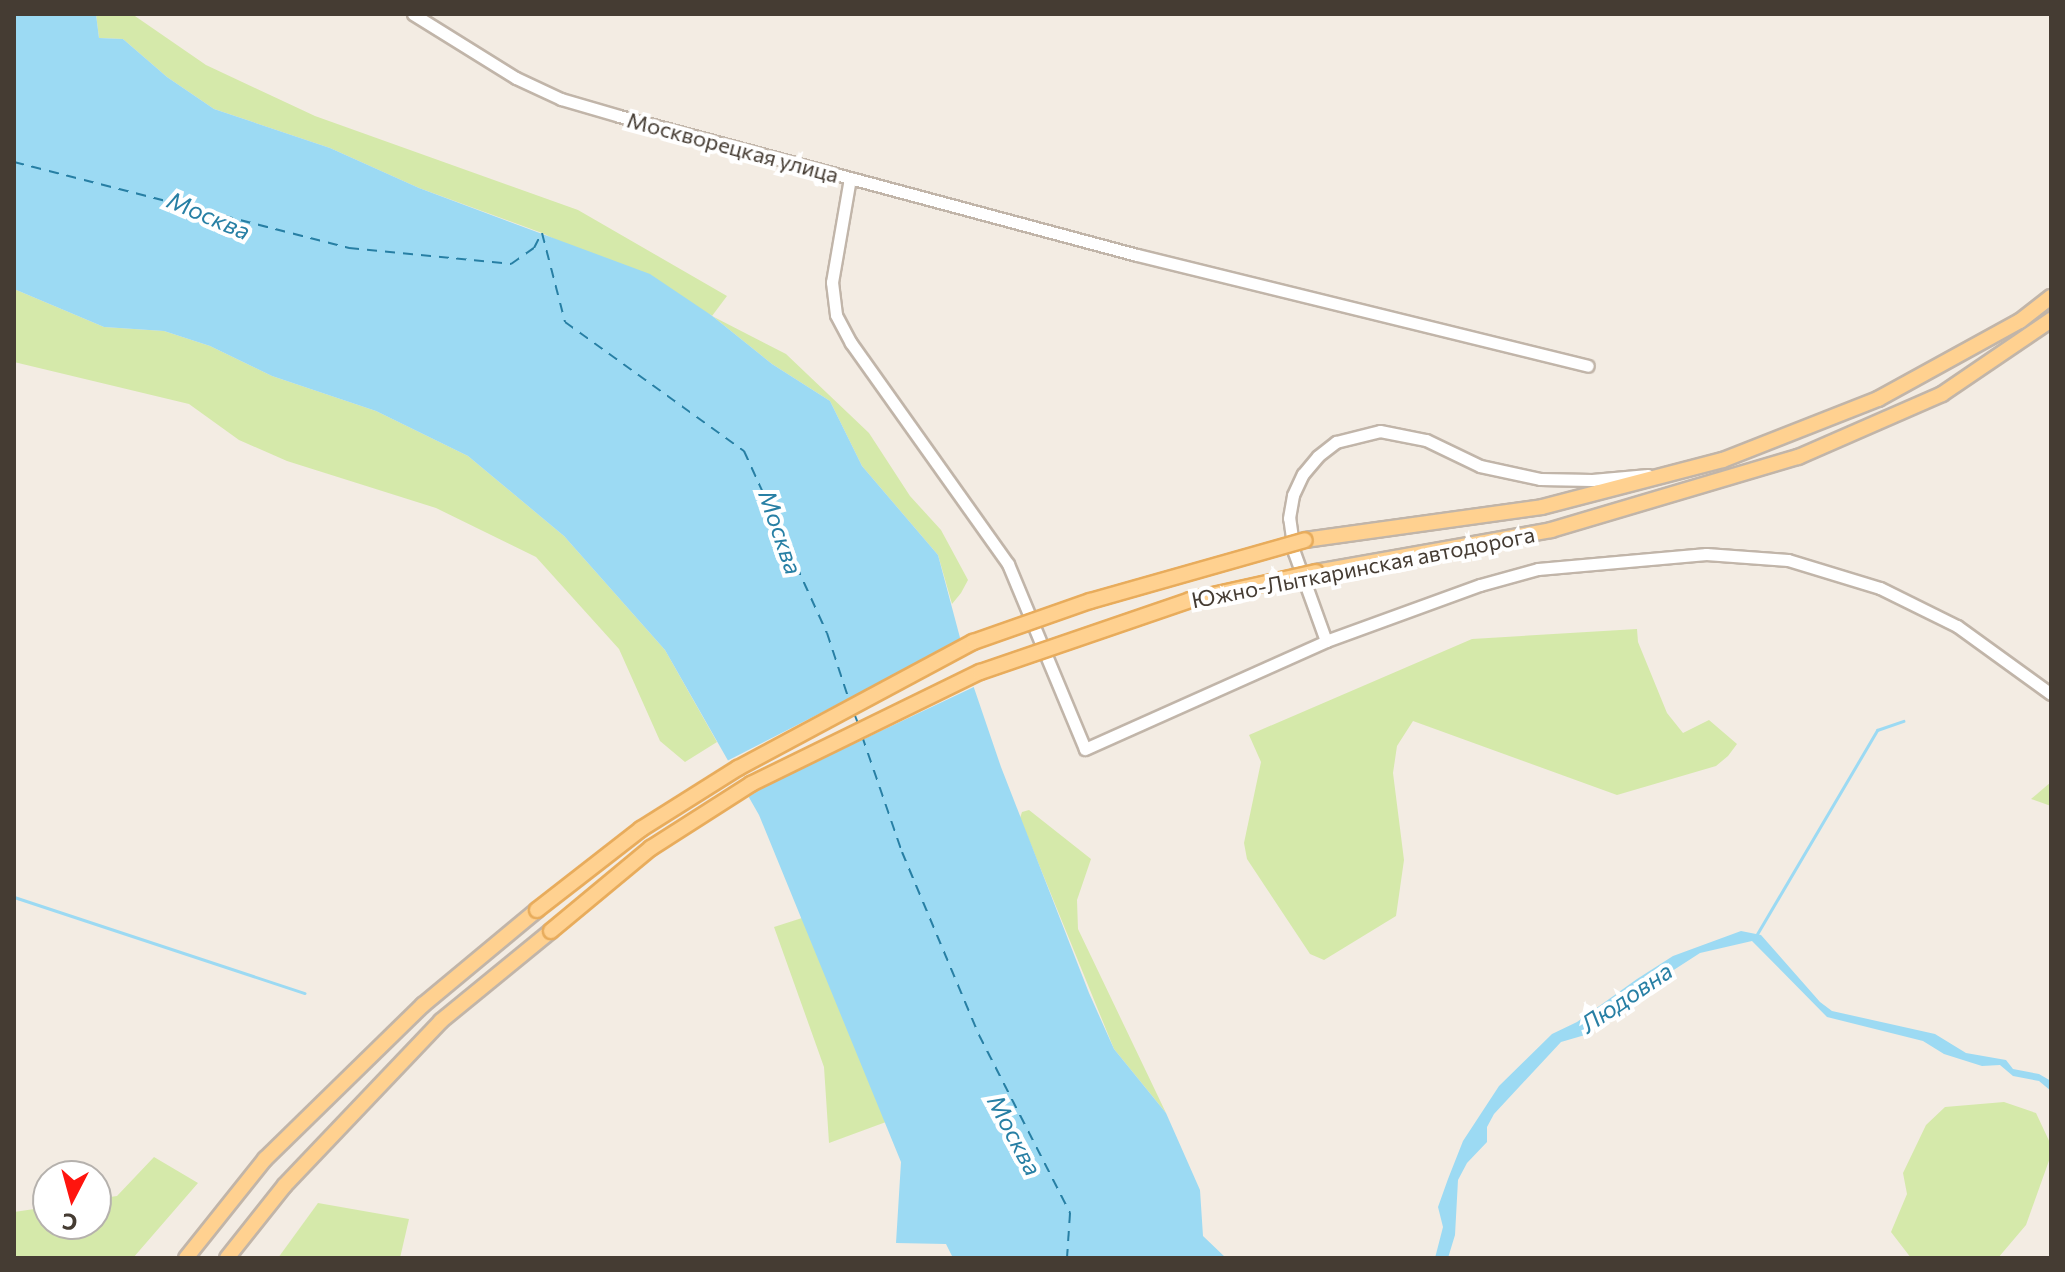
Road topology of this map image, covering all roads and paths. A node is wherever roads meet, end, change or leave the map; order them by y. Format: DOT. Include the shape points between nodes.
graph roads {
  1 [pos="413,14"];
  2 [pos="850,178"];
  3 [pos="2051,297"];
  4 [pos="2051,320"];
  5 [pos="1588,366"];
  6 [pos="1677,472"];
  7 [pos="1326,641"];
  8 [pos="2051,694"];
  9 [pos="186,1258"];
  10 [pos="227,1258"];
  1 -- 2 [label="street, Москворецкая улица" via="516,78 561,99"];
  2 -- 5 [label="street, Москворецкая улица"];
  2 -- 7 [label="street" via="832,282 836,315 1008,564 1085,749"];
  3 -- 6 [label="main road, Южно-Лыткаринская автодорога" via="2020,321 1878,399 1723,460"];
  4 -- 10 [label="main road, Южно-Лыткаринская автодорога, bridge" via="1942,394 1798,457 1551,530 1190,600 980,672 751,784 651,848 441,1021 285,1185"];
  6 -- 7 [label="street" via="1540,479 1480,466 1426,440 1380,431 1336,442 1303,474 1289,518 1294,552"];
  6 -- 9 [label="main road, Южно-Лыткаринская автодорога, bridge" via="1542,507 1305,540 1090,601 973,642 738,768 641,829 537,910 423,1005 265,1159"];
  7 -- 8 [label="street" via="1538,569 1720,555 1788,560 1880,588 1957,626"];
}
